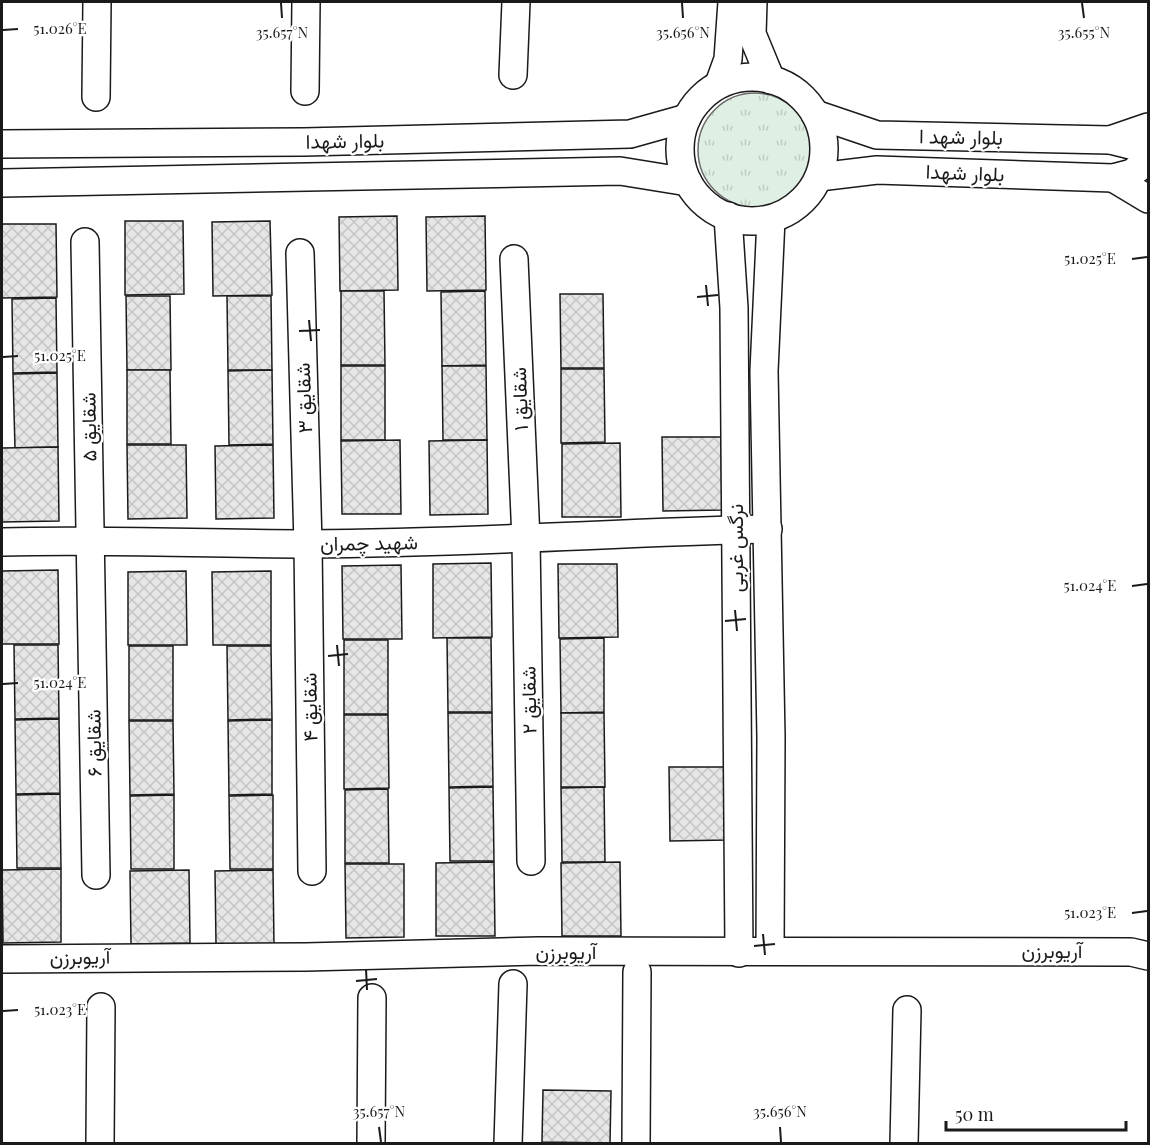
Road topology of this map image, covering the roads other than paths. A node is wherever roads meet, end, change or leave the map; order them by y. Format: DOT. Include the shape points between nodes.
graph roads {
  1 [pos="97,2"];
  2 [pos="306,2"];
  3 [pos="516,2"];
  4 [pos="732,2"];
  5 [pos="753,2"];
  6 [pos="513,75"];
  7 [pos="771,80"];
  8 [pos="719,84"];
  9 [pos="305,91"];
  10 [pos="96,97"];
  11 [pos="815,114"];
  12 [pos="687,118"];
  13 [pos="1149,127"];
  14 [pos="1110,140"];
  15 [pos="2,144"];
  16 [pos="819,177"];
  17 [pos="1113,178"];
  18 [pos="688,182"];
  19 [pos="2,183"];
  20 [pos="1149,199"];
  21 [pos="728,216"];
  22 [pos="771,219"];
  23 [pos="85,242"];
  24 [pos="300,253"];
  25 [pos="514,259"];
  26 [pos="768,529"];
  27 [pos="736,530"];
  28 [pos="92,539"];
  29 [pos="526,540"];
  30 [pos="2,542"];
  31 [pos="308,544"];
  32 [pos="531,861"];
  33 [pos="312,871"];
  34 [pos="96,875"];
  35 [pos="770,951"];
  36 [pos="1143,951"];
  37 [pos="739,953"];
  38 [pos="2,959"];
  39 [pos="638,972"];
  40 [pos="513,984"];
  41 [pos="372,998"];
  42 [pos="101,1006"];
  43 [pos="907,1010"];
  44 [pos="100,1143"];
  45 [pos="371,1143"];
  46 [pos="508,1143"];
  47 [pos="636,1143"];
  48 [pos="904,1143"];
  1 -- 10 [label="street"];
  2 -- 9 [label="street"];
  3 -- 6 [label="street"];
  4 -- 8 [label="street" via="729,51"];
  5 -- 7 [label="street" via="752,34"];
  7 -- 8 [label="street" via="740,77"];
  7 -- 11 [label="street" via="806,100"];
  8 -- 12 [label="street" via="700,99"];
  11 -- 14 [label="street, بلوار شهد ا" via="877,135"];
  11 -- 16 [label="street" via="825,151"];
  12 -- 15 [label="street, بلوار شهدا" via="630,134"];
  12 -- 18 [label="street" via="681,161"];
  13 -- 14 [label="street"];
  14 -- 17 [label="street" via="1138,147 1142,155 1142,165 1132,173"];
  16 -- 17 [label="street, بلوار شهدا" via="877,170"];
  16 -- 22 [label="street" via="808,196"];
  17 -- 20 [label="street"];
  18 -- 19 [label="street, بلوار شهدا" via="620,171"];
  18 -- 21 [label="street" via="702,201"];
  21 -- 22 [label="street" via="746,221"];
  21 -- 27 [label="street, نرگس غربی" via="734,308"];
  22 -- 26 [label="street, نرگس غربی" via="764,371"];
  23 -- 28 [label="street, شقایق ۵"];
  24 -- 31 [label="street, شقایق ۳"];
  25 -- 29 [label="street, شقایق ۱"];
  26 -- 27 [label="street, شهید چمران"];
  26 -- 35 [label="street, نرگس غربی"];
  27 -- 29 [label="street, شهید چمران"];
  27 -- 37 [label="street, نرگس غربی"];
  28 -- 30 [label="street, شهید چمران"];
  28 -- 31 [label="street, شهید چمران"];
  28 -- 34 [label="street, شقایق ۶"];
  29 -- 31 [label="street, شهید چمران"];
  29 -- 32 [label="street, شقایق ۲"];
  31 -- 33 [label="street, شقایق ۴"];
  35 -- 36 [label="street, آریوبرزن"];
  35 -- 37 [label="street, آریوبرزن"];
  37 -- 38 [label="street, آریوبرزن" via="539,951"];
  39 -- 47 [label="street"];
  40 -- 46 [label="street"];
  41 -- 45 [label="street"];
  42 -- 44 [label="street"];
  43 -- 48 [label="street"];
}
